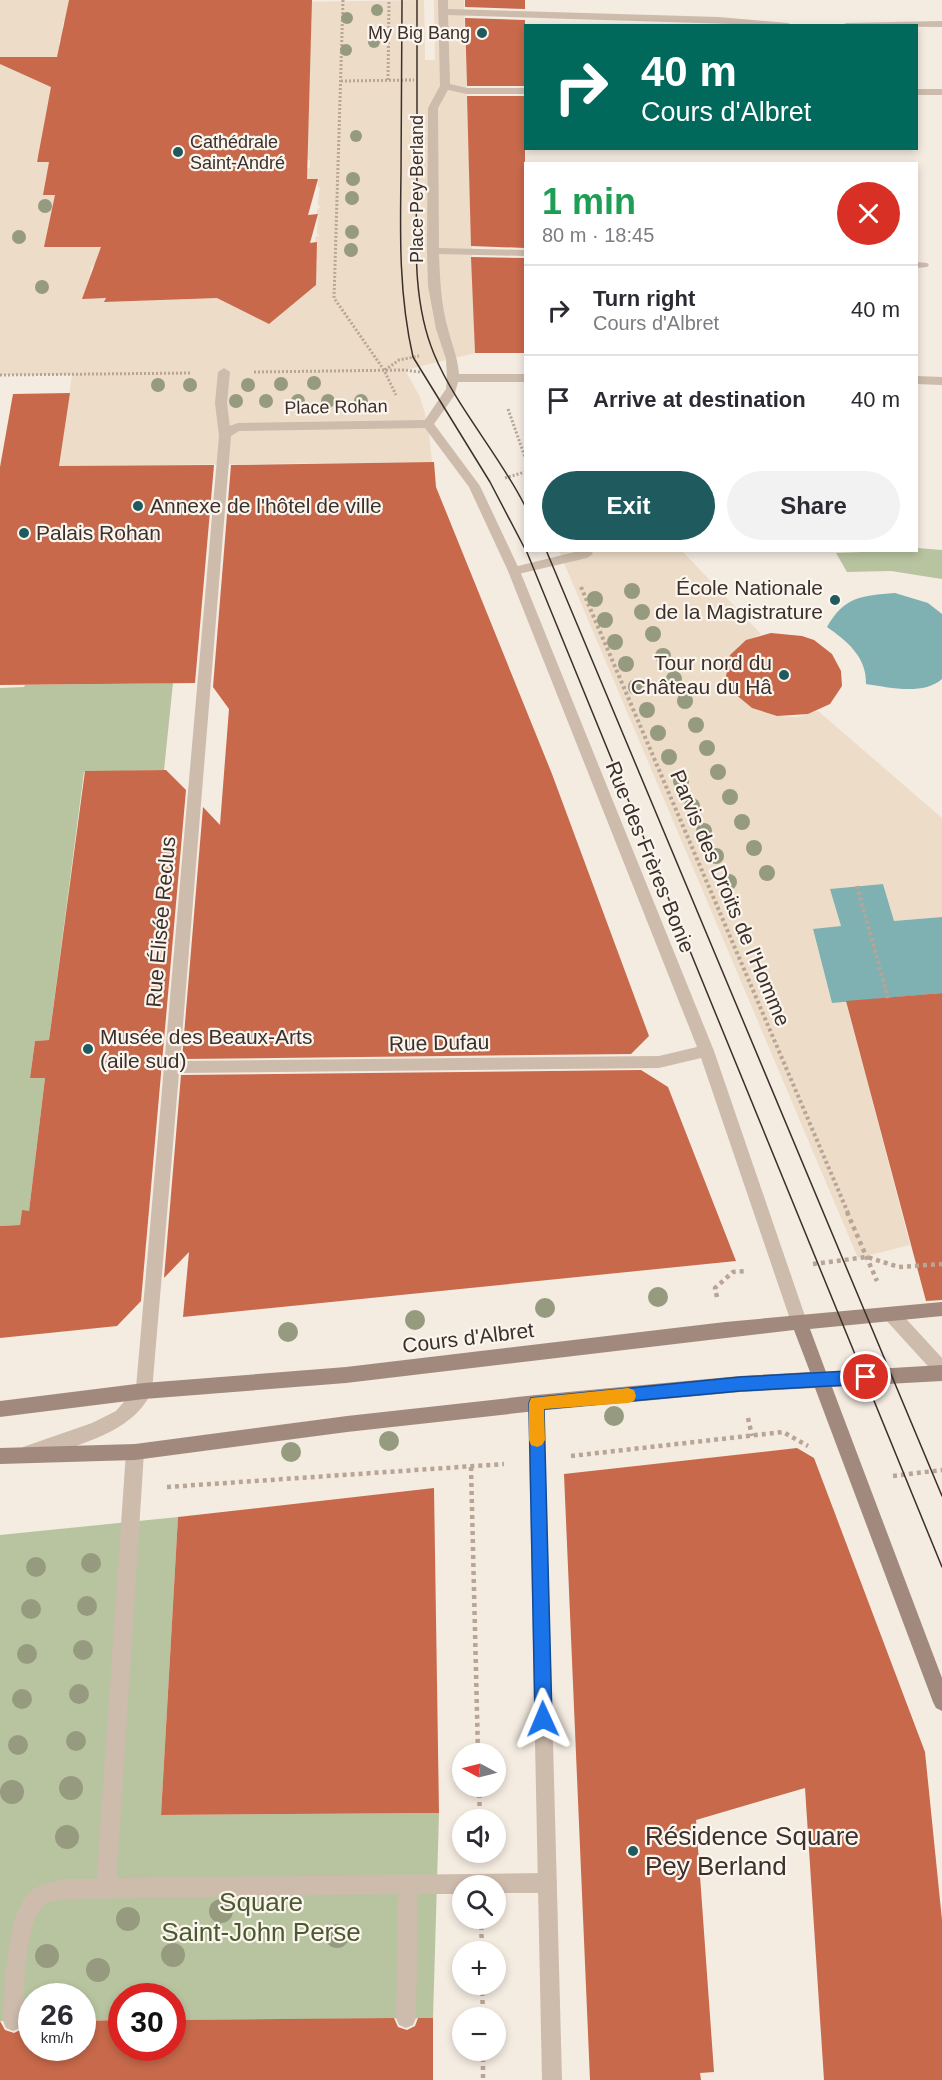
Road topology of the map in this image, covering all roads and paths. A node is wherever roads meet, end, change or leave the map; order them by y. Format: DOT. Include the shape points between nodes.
graph roads {
  1 [pos="343,0"];
  2 [pos="389,0"];
  3 [pos="443,0"];
  4 [pos="444,12"];
  5 [pos="762,24"];
  6 [pos="918,24"];
  7 [pos="942,24"];
  8 [pos="388,80"];
  9 [pos="342,81"];
  10 [pos="445,83"];
  11 [pos="524,91"];
  12 [pos="918,92"];
  13 [pos="942,92"];
  14 [pos="434,251"];
  15 [pos="524,253"];
  16 [pos="384,370"];
  17 [pos="225,372"];
  18 [pos="94,374"];
  19 [pos="0,375"];
  20 [pos="453,378"];
  21 [pos="505,378"];
  22 [pos="524,378"];
  23 [pos="918,381"];
  24 [pos="942,381"];
  25 [pos="428,424"];
  26 [pos="225,436"];
  27 [pos="524,454"];
  28 [pos="524,472"];
  29 [pos="474,486"];
  30 [pos="587,554"];
  31 [pos="569,559"];
  32 [pos="514,572"];
  33 [pos="857,886"];
  34 [pos="888,998"];
  35 [pos="706,1051"];
  36 [pos="171,1067"];
  37 [pos="867,1257"];
  38 [pos="942,1310"];
  39 [pos="891,1314"];
  40 [pos="799,1322"];
  41 [pos="942,1371"];
  42 [pos="820,1380"];
  43 [pos="144,1391"];
  44 [pos="536,1403"];
  45 [pos="0,1409"];
  46 [pos="810,1447"];
  47 [pos="135,1452"];
  48 [pos="26,1454"];
  49 [pos="0,1456"];
  50 [pos="537,1460"];
  51 [pos="471,1467"];
  52 [pos="942,1470"];
  53 [pos="857,1480"];
  54 [pos="134,1490"];
  55 [pos="942,1702"];
  56 [pos="478,1743"];
  57 [pos="547,1883"];
  58 [pos="408,1885"];
  59 [pos="106,1888"];
  60 [pos="406,2018"];
  61 [pos="13,2021"];
  62 [pos="483,2061"];
  63 [pos="483,2080"];
  64 [pos="552,2080"];
  1 -- 9 [label="path"];
  2 -- 8 [label="path"];
  3 -- 4 [label="street, Place Pey Berland"];
  4 -- 5 [label="street"];
  4 -- 10 [label="street, Place Pey Berland"];
  6 -- 7 [label="street"];
  8 -- 9 [label="path"];
  8 -- 10 [label="path"];
  9 -- 16 [label="path" via="334,298"];
  10 -- 11 [label="street" via="467,91"];
  10 -- 14 [label="street, Place Pey Berland" via="433,108"];
  12 -- 13 [label="street"];
  14 -- 15 [label="street"];
  14 -- 20 [label="street, Place Pey Berland" via="434,286"];
  17 -- 26 [label="street" via="221,404"];
  18 -- 19 [label="path"];
  20 -- 21 [label="street"];
  20 -- 25 [label="street" via="452,389"];
  21 -- 22 [label="street"];
  21 -- 27 [label="path" via="505,401"];
  23 -- 24 [label="street"];
  25 -- 26 [label="street, Place Rohan" via="238,427"];
  25 -- 29 [label="street, Rue des Frères Bonie"];
  26 -- 36 [label="street, Rue Élisée Reclus"];
  28 -- 29 [label="path"];
  29 -- 32 [label="street, Rue des Frères Bonie"];
  30 -- 31 [label="street"];
  31 -- 32 [label="street"];
  31 -- 37 [label="path, Parvis des Droits de l'Homme"];
  32 -- 35 [label="street, Rue des Frères Bonie"];
  33 -- 34 [label="path"];
  35 -- 36 [label="street, Rue Dufau" via="659,1062"];
  35 -- 40 [label="street, Rue des Frères Bonie"];
  36 -- 43 [label="street, Rue Élisée Reclus"];
  38 -- 39 [label="main road, Cours d'Albret"];
  39 -- 40 [label="main road, Cours d'Albret"];
  39 -- 41 [label="street"];
  40 -- 42 [label="main road"];
  40 -- 43 [label="main road, Cours d'Albret" via="345,1375"];
  41 -- 42 [label="main road"];
  42 -- 44 [label="main road"];
  42 -- 53 [label="main road"];
  43 -- 45 [label="main road, Cours d'Albret"];
  43 -- 48 [label="street" via="122,1417"];
  44 -- 47 [label="main road"];
  44 -- 50 [label="street"];
  46 -- 50 [label="path" via="783,1432"];
  47 -- 48 [label="main road"];
  47 -- 54 [label="street"];
  48 -- 49 [label="main road"];
  50 -- 51 [label="path"];
  50 -- 57 [label="street"];
  51 -- 54 [label="path"];
  51 -- 56 [label="path"];
  52 -- 53 [label="path"];
  53 -- 55 [label="main road"];
  54 -- 59 [label="street"];
  57 -- 58 [label="street"];
  57 -- 64 [label="street"];
  58 -- 59 [label="street"];
  58 -- 60 [label="street"];
  59 -- 61 [label="street" via="65,1889 39,1896 27,1914 21,1936"];
  62 -- 63 [label="path"];
}
